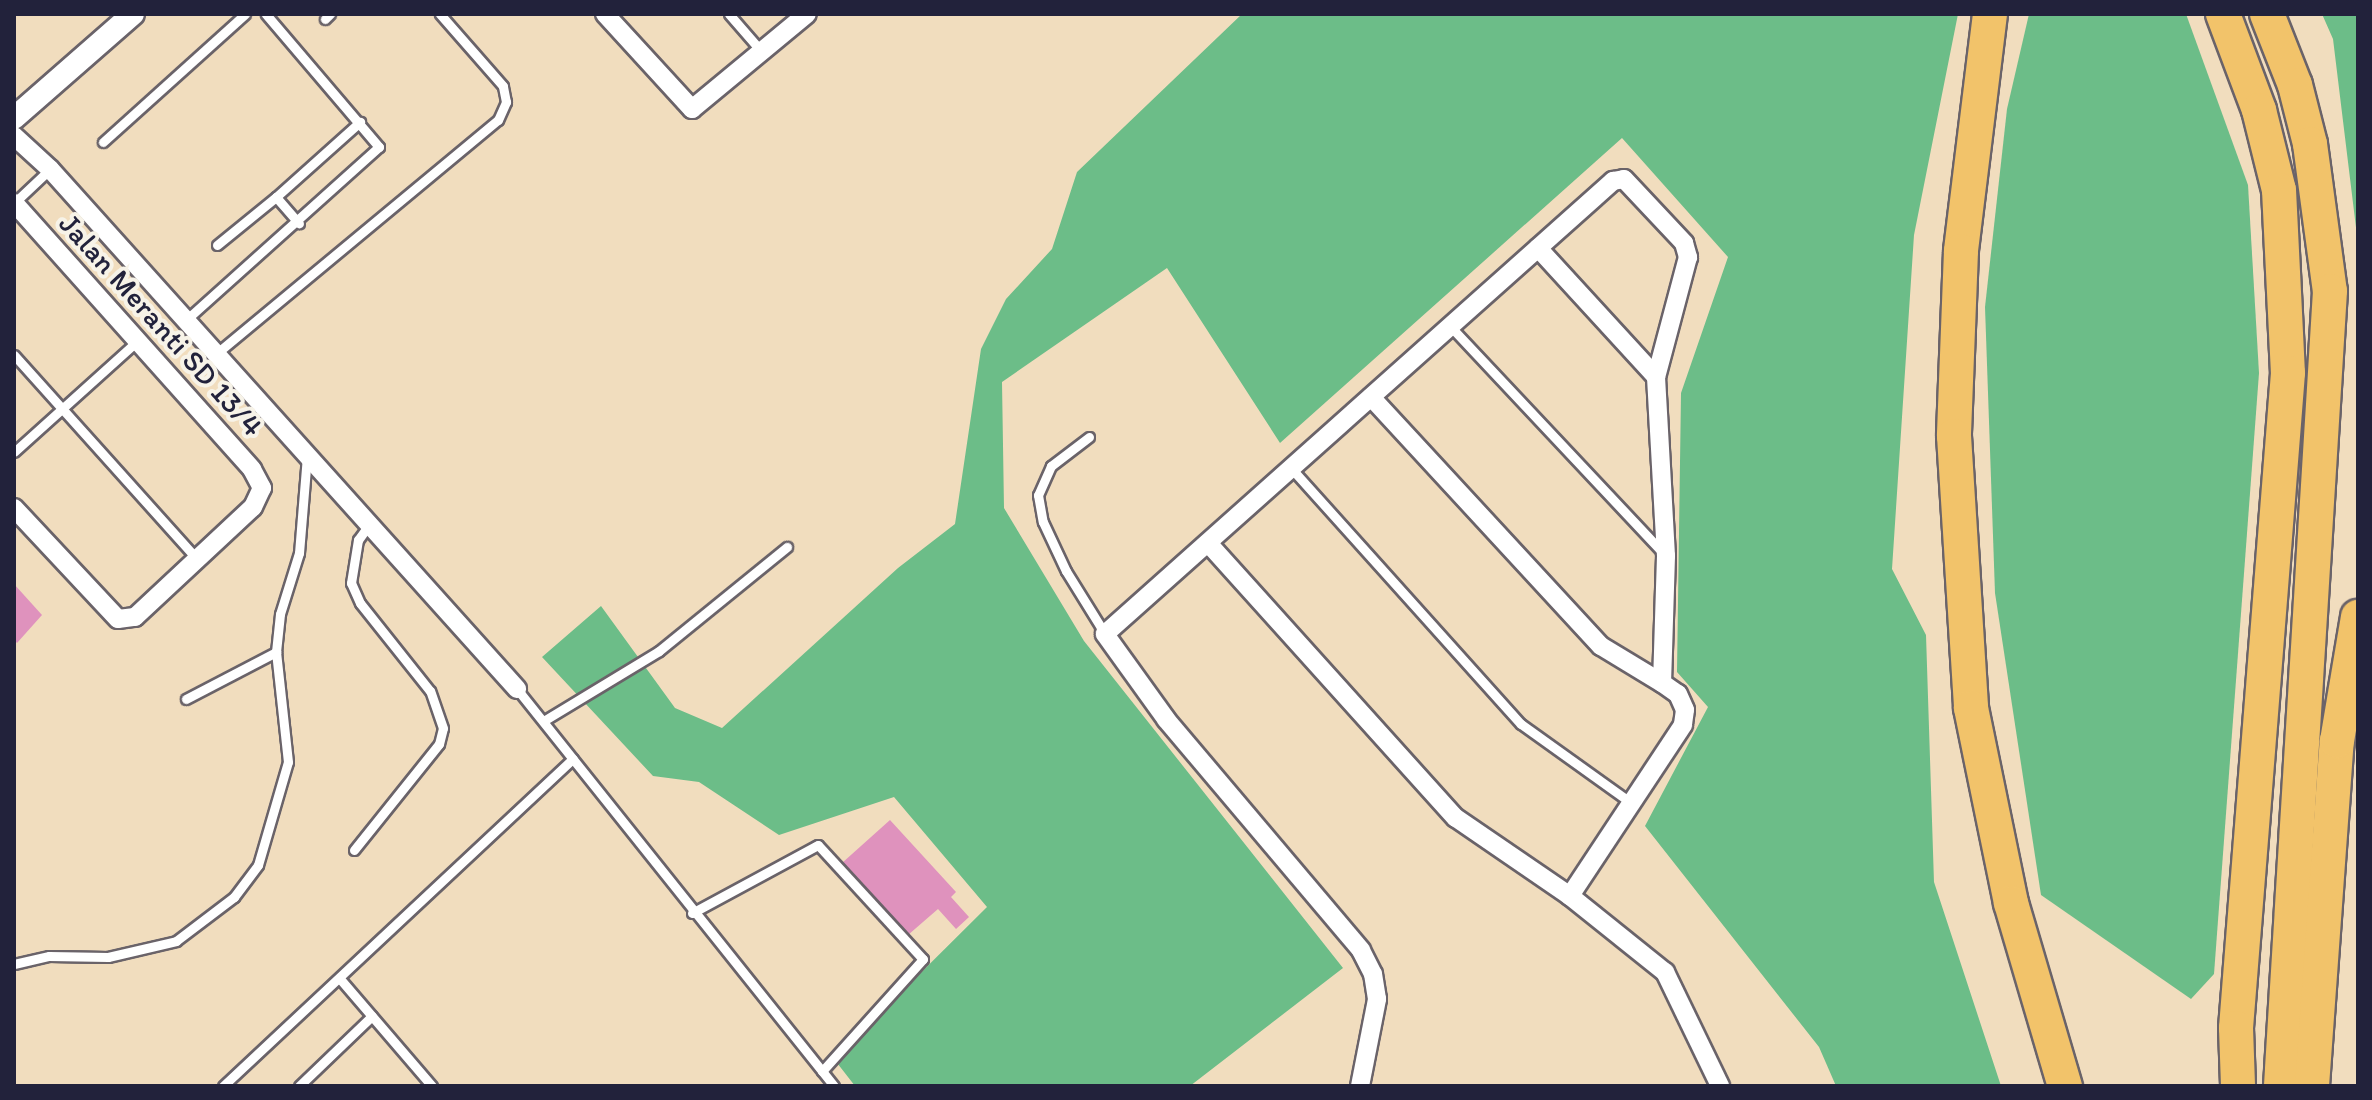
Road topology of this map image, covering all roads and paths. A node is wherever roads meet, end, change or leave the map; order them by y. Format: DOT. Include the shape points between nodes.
graph roads {
  1 [pos="133,14"];
  2 [pos="245,14"];
  3 [pos="266,14"];
  4 [pos="440,14"];
  5 [pos="605,14"];
  6 [pos="729,14"];
  7 [pos="807,14"];
  8 [pos="2223,14"];
  9 [pos="2267,14"];
  10 [pos="1988,23"];
  11 [pos="762,52"];
  12 [pos="14,118"];
  13 [pos="360,122"];
  14 [pos="14,136"];
  15 [pos="103,142"];
  16 [pos="50,169"];
  17 [pos="276,197"];
  18 [pos="14,203"];
  19 [pos="299,223"];
  20 [pos="217,245"];
  21 [pos="1538,248"];
  22 [pos="187,319"];
  23 [pos="1450,326"];
  24 [pos="136,342"];
  25 [pos="217,353"];
  26 [pos="14,355"];
  27 [pos="1656,377"];
  28 [pos="1371,397"];
  29 [pos="60,408"];
  30 [pos="1089,437"];
  31 [pos="307,451"];
  32 [pos="14,452"];
  33 [pos="1291,468"];
  34 [pos="14,508"];
  35 [pos="371,522"];
  36 [pos="1208,543"];
  37 [pos="787,547"];
  38 [pos="1666,556"];
  39 [pos="197,559"];
  40 [pos="2358,617"];
  41 [pos="1105,634"];
  42 [pos="276,652"];
  43 [pos="1662,683"];
  44 [pos="517,689"];
  45 [pos="186,699"];
  46 [pos="545,720"];
  47 [pos="573,759"];
  48 [pos="1630,802"];
  49 [pos="354,850"];
  50 [pos="1570,896"];
  51 [pos="692,913"];
  52 [pos="14,964"];
  53 [pos="341,980"];
  54 [pos="372,1016"];
  55 [pos="822,1071"];
  56 [pos="223,1086"];
  57 [pos="299,1086"];
  58 [pos="432,1086"];
  59 [pos="834,1086"];
  60 [pos="1360,1086"];
  61 [pos="1720,1086"];
  62 [pos="2065,1086"];
  63 [pos="2238,1086"];
  64 [pos="2281,1086"];
  65 [pos="2312,1086"];
  1 -- 12 [label="street"];
  2 -- 15 [label="lane"];
  3 -- 13 [label="lane"];
  4 -- 25 [label="lane" via="503,86 506,102 498,120"];
  5 -- 11 [label="street" via="692,109"];
  6 -- 11 [label="lane"];
  7 -- 11 [label="street"];
  8 -- 63 [label="highway" via="2259,110 2279,190 2288,373 2236,1028"];
  9 -- 64 [label="highway" via="2310,144 2330,291"];
  10 -- 62 [label="highway" via="1961,251 1954,436 1971,708 2011,903"];
  13 -- 17 [label="lane"];
  13 -- 19 [label="lane" via="379,147 375,155"];
  14 -- 16 [label="street"];
  16 -- 18 [label="lane"];
  16 -- 22 [label="street"];
  17 -- 19 [label="lane"];
  17 -- 20 [label="lane"];
  18 -- 24 [label="street, Jalan Meranti SD 13/4"];
  19 -- 22 [label="lane"];
  21 -- 23 [label="street"];
  21 -- 27 [label="street"];
  21 -- 27 [label="street" via="1613,181 1624,179 1638,192 1684,243 1688,257"];
  22 -- 25 [label="street"];
  23 -- 28 [label="street"];
  23 -- 38 [label="lane"];
  24 -- 29 [label="lane"];
  24 -- 39 [label="street, Jalan Meranti SD 13/4" via="252,469 262,488 253,507"];
  25 -- 31 [label="street"];
  26 -- 29 [label="lane"];
  27 -- 38 [label="street"];
  28 -- 33 [label="street"];
  28 -- 43 [label="street" via="1601,646"];
  29 -- 32 [label="lane"];
  29 -- 39 [label="lane"];
  30 -- 41 [label="lane" via="1051,466 1038,495 1043,522 1066,571"];
  31 -- 35 [label="street"];
  31 -- 42 [label="lane" via="299,553 280,614"];
  33 -- 36 [label="street"];
  33 -- 48 [label="lane" via="1521,724"];
  34 -- 39 [label="street" via="118,619 135,617"];
  35 -- 44 [label="street"];
  35 -- 49 [label="lane" via="358,540 351,583 360,603 430,691 443,728 439,744"];
  36 -- 41 [label="street"];
  36 -- 50 [label="street" via="1456,818"];
  37 -- 46 [label="lane" via="659,651"];
  38 -- 43 [label="street"];
  40 -- 65 [label="highway" via="2337,741"];
  41 -- 60 [label="street" via="1166,719 1361,950 1377,999"];
  42 -- 45 [label="lane"];
  42 -- 52 [label="lane" via="288,762 258,865 234,897 176,941 108,957 49,956"];
  43 -- 48 [label="street" via="1678,694 1685,710 1683,725"];
  44 -- 46 [label="lane"];
  46 -- 47 [label="lane"];
  47 -- 51 [label="lane"];
  47 -- 53 [label="lane"];
  48 -- 50 [label="street"];
  50 -- 61 [label="street" via="1665,972"];
  51 -- 55 [label="lane"];
  51 -- 55 [label="lane" via="818,845 923,959"];
  53 -- 54 [label="lane"];
  53 -- 56 [label="lane"];
  54 -- 57 [label="lane"];
  54 -- 58 [label="lane"];
  55 -- 59 [label="lane"];
}
